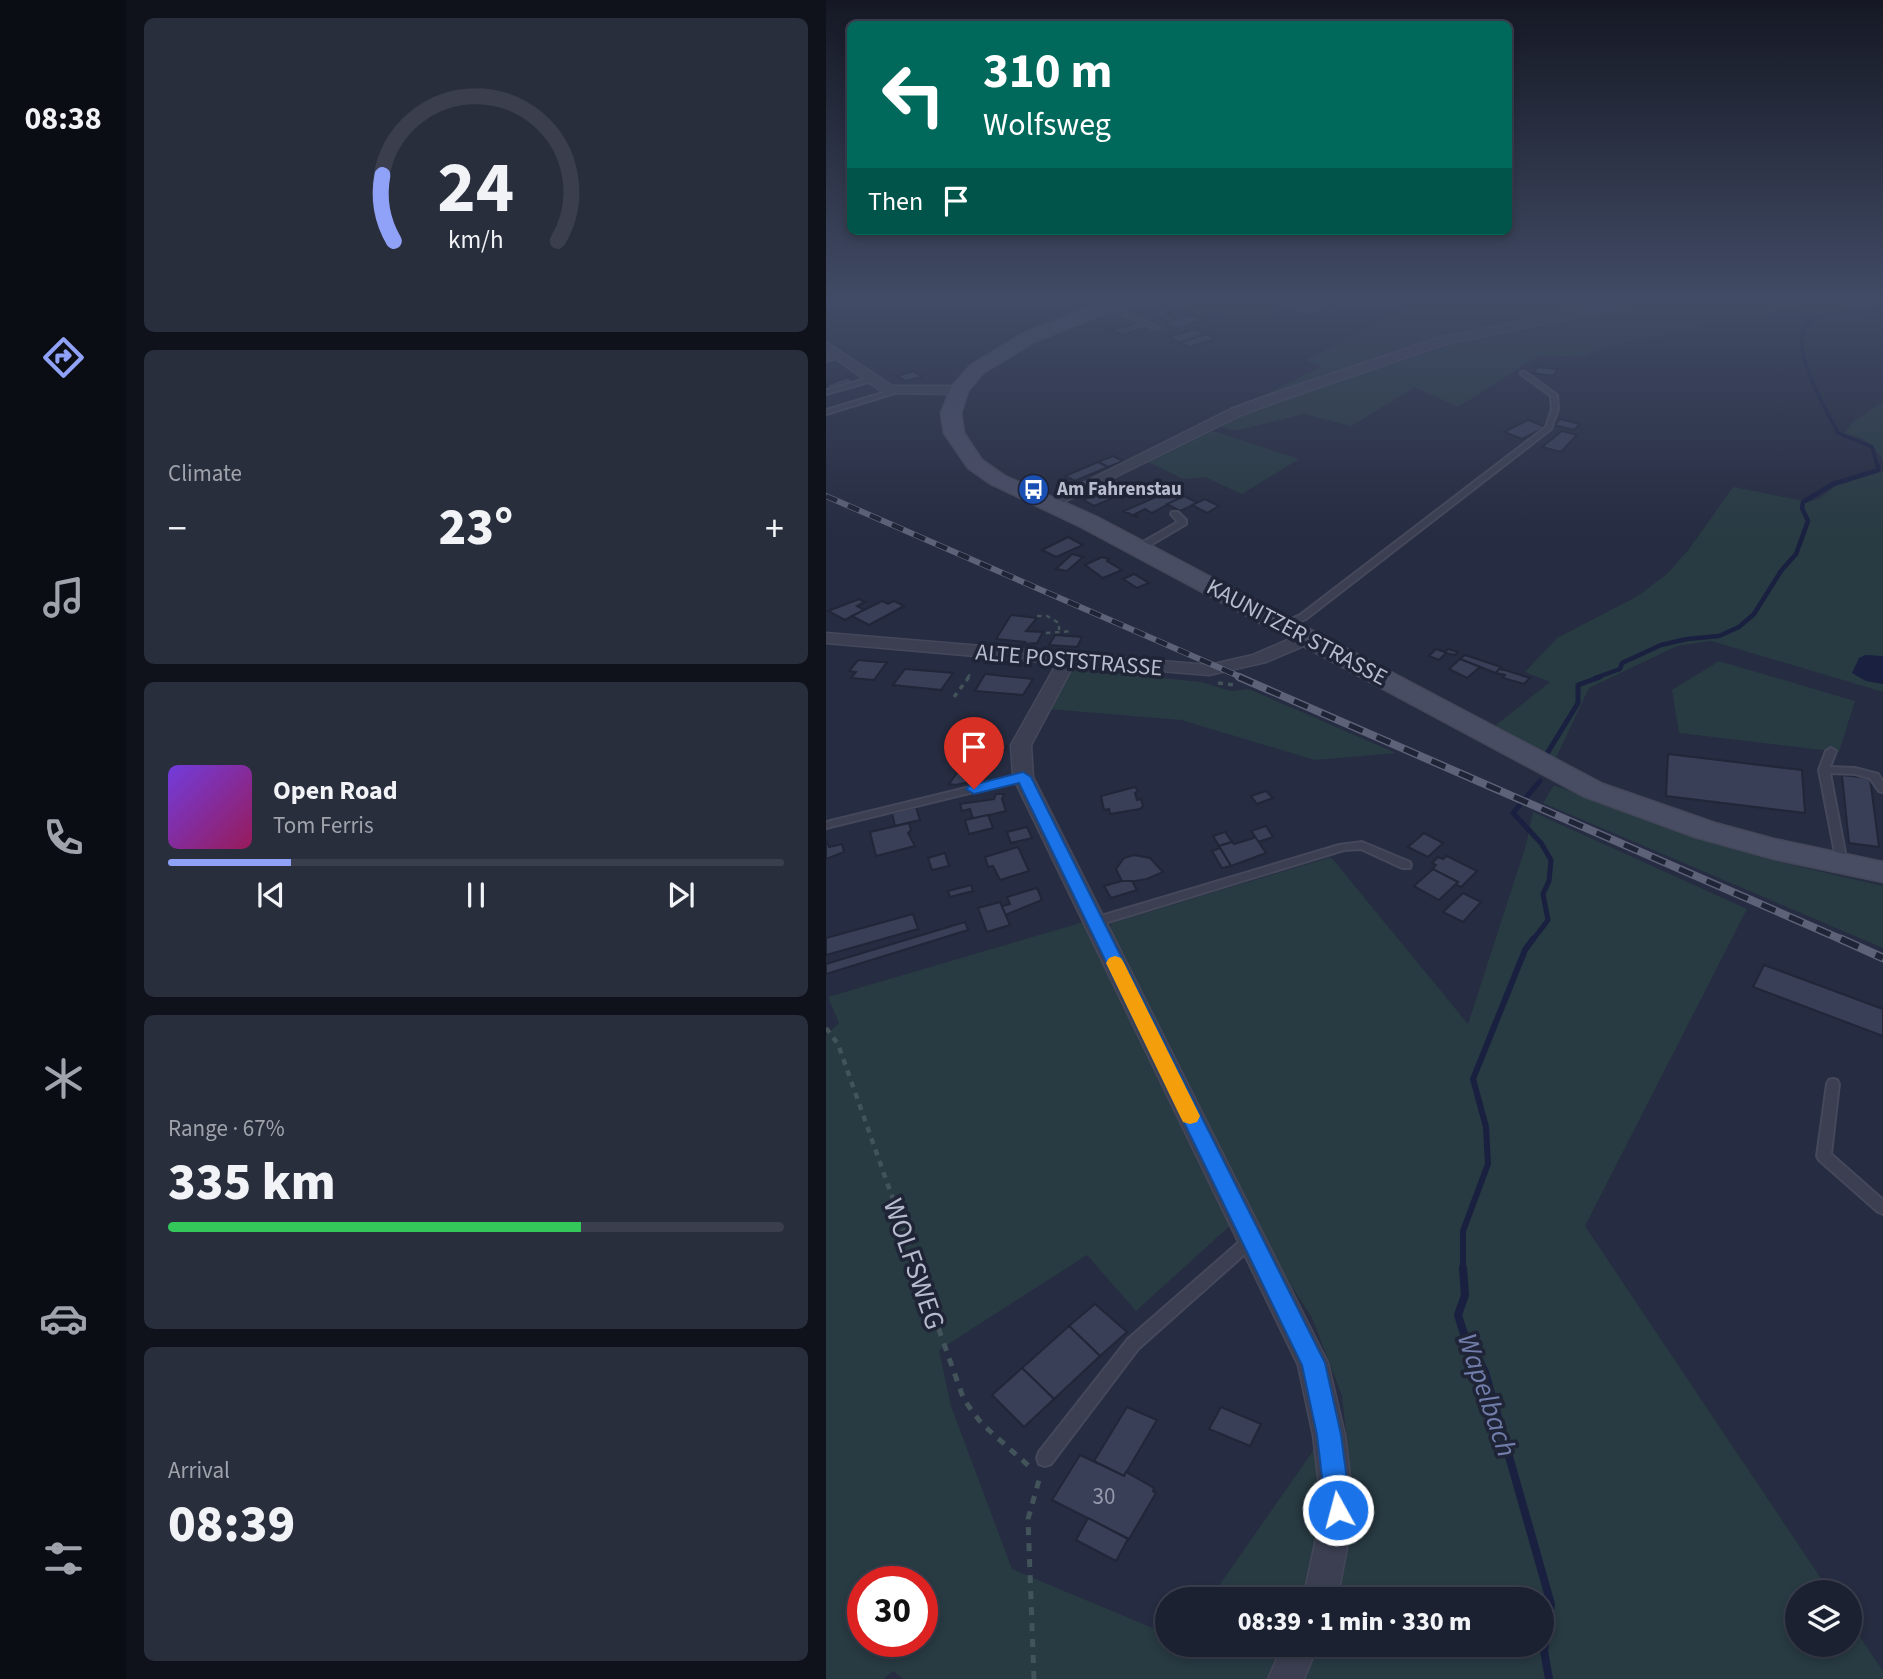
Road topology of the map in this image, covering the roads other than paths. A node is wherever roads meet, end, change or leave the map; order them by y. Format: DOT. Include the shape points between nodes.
graph roads {
  1 [pos="970,377"];
  2 [pos="1335,377"];
  3 [pos="1529,377"];
  4 [pos="873,379"];
  5 [pos="959,390"];
  6 [pos="896,391"];
  7 [pos="826,392"];
  8 [pos="826,412"];
  9 [pos="1051,503"];
  10 [pos="1175,514"];
  11 [pos="1139,548"];
  12 [pos="1296,631"];
  13 [pos="826,638"];
  14 [pos="1067,660"];
  15 [pos="1831,751"];
  16 [pos="1824,770"];
  17 [pos="1023,777"];
  18 [pos="1883,789"];
  19 [pos="826,825"];
  20 [pos="1842,863"];
  21 [pos="1406,865"];
  22 [pos="1883,872"];
  23 [pos="1096,922"];
  24 [pos="1833,1084"];
  25 [pos="1883,1208"];
  26 [pos="1251,1240"];
  27 [pos="1045,1458"];
  28 [pos="1323,1587"];
  29 [pos="1296,1657"];
  30 [pos="1286,1679"];
  1 -- 5 [label="street"];
  2 -- 9 [label="street" via="1236,412"];
  3 -- 12 [label="lane" via="1554,395 1549,428 1303,617"];
  4 -- 6 [label="street"];
  4 -- 7 [label="lane"];
  5 -- 6 [label="street"];
  5 -- 9 [label="street, KAUNITZER STRASSE" via="951,413 963,450 999,480"];
  6 -- 8 [label="lane"];
  9 -- 11 [label="street, KAUNITZER STRASSE"];
  10 -- 11 [label="lane" via="1183,522"];
  11 -- 12 [label="street, KAUNITZER STRASSE"];
  12 -- 14 [label="street, ALTE POSTSTRASSE" via="1268,656 1234,667 1209,670"];
  12 -- 20 [label="street, KAUNITZER STRASSE" via="1593,790 1705,830"];
  13 -- 14 [label="street, ALTE POSTSTRASSE"];
  14 -- 17 [label="street" via="1021,745"];
  15 -- 16 [label="lane"];
  16 -- 18 [label="lane" via="1874,776"];
  16 -- 20 [label="lane"];
  17 -- 19 [label="lane"];
  17 -- 23 [label="street"];
  20 -- 22 [label="street, KAUNITZER STRASSE"];
  21 -- 23 [label="lane" via="1362,845 1343,847"];
  23 -- 26 [label="street"];
  24 -- 25 [label="lane" via="1824,1156"];
  26 -- 27 [label="lane" via="1133,1344"];
  26 -- 28 [label="street" via="1313,1363 1329,1435 1338,1510"];
  29 -- 30 [label="street"];
}
